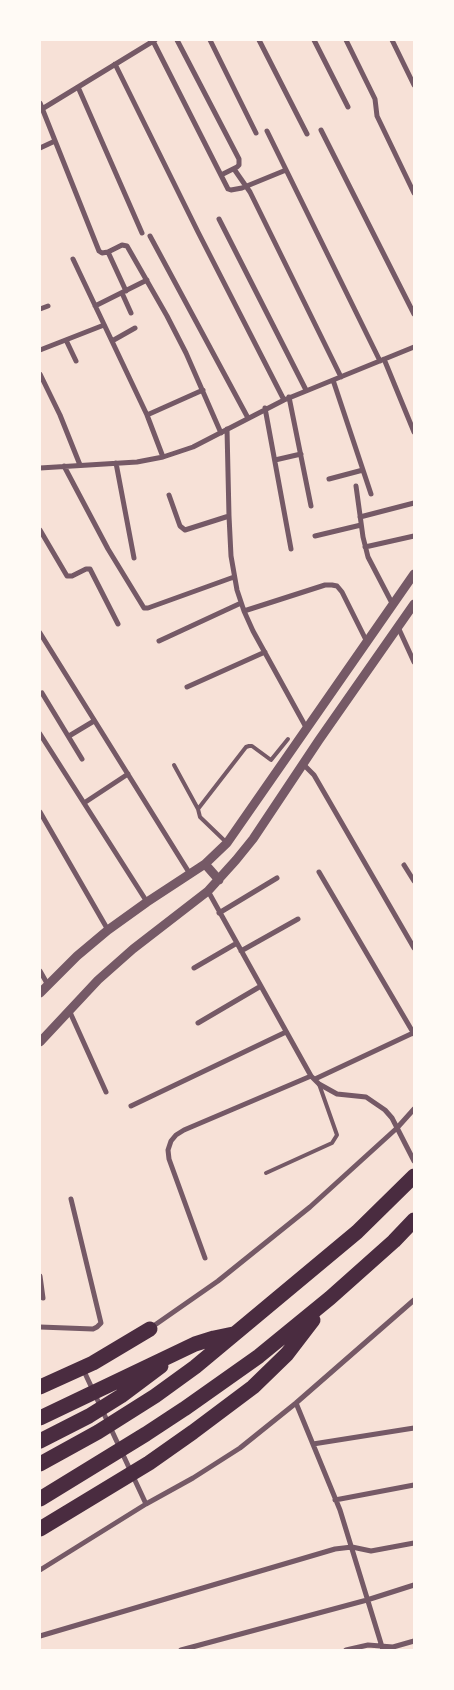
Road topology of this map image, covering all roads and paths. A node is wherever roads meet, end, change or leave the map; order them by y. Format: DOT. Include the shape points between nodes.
graph roads {
  1 [pos="154,40"];
  2 [pos="177,40"];
  3 [pos="210,40"];
  4 [pos="259,40"];
  5 [pos="314,40"];
  6 [pos="346,40"];
  7 [pos="392,40"];
  8 [pos="145,43"];
  9 [pos="116,64"];
  10 [pos="414,85"];
  11 [pos="78,87"];
  12 [pos="40,103"];
  13 [pos="348,107"];
  14 [pos="42,109"];
  15 [pos="321,130"];
  16 [pos="267,131"];
  17 [pos="256,133"];
  18 [pos="307,134"];
  19 [pos="55,141"];
  20 [pos="40,148"];
  21 [pos="234,169"];
  22 [pos="286,170"];
  23 [pos="221,175"];
  24 [pos="246,186"];
  25 [pos="414,193"];
  26 [pos="219,219"];
  27 [pos="142,233"];
  28 [pos="150,236"];
  29 [pos="108,252"];
  30 [pos="73,259"];
  31 [pos="147,280"];
  32 [pos="124,292"];
  33 [pos="48,306"];
  34 [pos="95,306"];
  35 [pos="40,309"];
  36 [pos="130,313"];
  37 [pos="414,314"];
  38 [pos="104,325"];
  39 [pos="135,328"];
  40 [pos="66,340"];
  41 [pos="112,342"];
  42 [pos="414,347"];
  43 [pos="40,350"];
  44 [pos="382,360"];
  45 [pos="76,361"];
  46 [pos="40,374"];
  47 [pos="341,376"];
  48 [pos="333,380"];
  49 [pos="202,390"];
  50 [pos="306,390"];
  51 [pos="286,398"];
  52 [pos="265,408"];
  53 [pos="147,415"];
  54 [pos="248,418"];
  55 [pos="227,429"];
  56 [pos="414,432"];
  57 [pos="221,433"];
  58 [pos="301,454"];
  59 [pos="163,457"];
  60 [pos="275,460"];
  61 [pos="116,463"];
  62 [pos="80,465"];
  63 [pos="64,466"];
  64 [pos="40,468"];
  65 [pos="363,470"];
  66 [pos="329,479"];
  67 [pos="356,486"];
  68 [pos="371,494"];
  69 [pos="169,495"];
  70 [pos="414,504"];
  71 [pos="311,506"];
  72 [pos="228,516"];
  73 [pos="360,517"];
  74 [pos="361,525"];
  75 [pos="40,530"];
  76 [pos="315,536"];
  77 [pos="414,536"];
  78 [pos="365,546"];
  79 [pos="291,549"];
  80 [pos="134,558"];
  81 [pos="414,574"];
  82 [pos="234,577"];
  83 [pos="241,603"];
  84 [pos="414,604"];
  85 [pos="393,605"];
  86 [pos="244,611"];
  87 [pos="118,624"];
  88 [pos="398,627"];
  89 [pos="40,633"];
  90 [pos="159,641"];
  91 [pos="367,642"];
  92 [pos="265,652"];
  93 [pos="414,662"];
  94 [pos="187,687"];
  95 [pos="42,693"];
  96 [pos="94,721"];
  97 [pos="307,730"];
  98 [pos="40,734"];
  99 [pos="68,736"];
  100 [pos="288,739"];
  101 [pos="82,759"];
  102 [pos="303,764"];
  103 [pos="174,765"];
  104 [pos="128,774"];
  105 [pos="84,803"];
  106 [pos="198,809"];
  107 [pos="40,812"];
  108 [pos="227,843"];
  109 [pos="205,864"];
  110 [pos="404,865"];
  111 [pos="319,872"];
  112 [pos="190,875"];
  113 [pos="277,878"];
  114 [pos="219,880"];
  115 [pos="414,880"];
  116 [pos="208,891"];
  117 [pos="147,902"];
  118 [pos="220,913"];
  119 [pos="298,919"];
  120 [pos="108,930"];
  121 [pos="237,943"];
  122 [pos="414,948"];
  123 [pos="241,951"];
  124 [pos="194,968"];
  125 [pos="40,971"];
  126 [pos="48,985"];
  127 [pos="261,986"];
  128 [pos="40,993"];
  129 [pos="69,1009"];
  130 [pos="198,1023"];
  131 [pos="286,1032"];
  132 [pos="414,1034"];
  133 [pos="40,1042"];
  134 [pos="315,1080"];
  135 [pos="106,1092"];
  136 [pos="131,1106"];
  137 [pos="414,1109"];
  138 [pos="397,1128"];
  139 [pos="414,1161"];
  140 [pos="266,1172"];
  141 [pos="414,1176"];
  142 [pos="71,1198"];
  143 [pos="414,1220"];
  144 [pos="205,1258"];
  145 [pos="40,1276"];
  146 [pos="43,1298"];
  147 [pos="330,1298"];
  148 [pos="414,1300"];
  149 [pos="40,1327"];
  150 [pos="150,1329"];
  151 [pos="233,1334"];
  152 [pos="178,1352"];
  153 [pos="40,1380"];
  154 [pos="40,1388"];
  155 [pos="296,1403"];
  156 [pos="40,1418"];
  157 [pos="414,1428"];
  158 [pos="40,1441"];
  159 [pos="313,1444"];
  160 [pos="40,1464"];
  161 [pos="414,1485"];
  162 [pos="40,1499"];
  163 [pos="336,1500"];
  164 [pos="146,1504"];
  165 [pos="40,1529"];
  166 [pos="414,1542"];
  167 [pos="352,1547"];
  168 [pos="40,1570"];
  169 [pos="414,1585"];
  170 [pos="368,1600"];
  171 [pos="40,1636"];
  172 [pos="414,1641"];
  173 [pos="382,1649"];
  174 [pos="181,1650"];
  175 [pos="346,1650"];
  1 -- 8 [label="street"];
  1 -- 23 [label="street"];
  2 -- 21 [label="street" via="237,155 239,165"];
  3 -- 17 [label="street"];
  4 -- 18 [label="street"];
  5 -- 13 [label="street"];
  6 -- 25 [label="street" via="372,93 377,116"];
  7 -- 10 [label="street"];
  8 -- 9 [label="street"];
  9 -- 11 [label="street"];
  9 -- 51 [label="street" via="198,232"];
  11 -- 14 [label="street"];
  11 -- 27 [label="street"];
  12 -- 14 [label="street"];
  14 -- 19 [label="street"];
  15 -- 37 [label="street"];
  16 -- 22 [label="street"];
  19 -- 20 [label="street"];
  19 -- 29 [label="street" via="99,251"];
  21 -- 23 [label="street"];
  21 -- 24 [label="street"];
  22 -- 24 [label="street"];
  22 -- 44 [label="street"];
  23 -- 24 [label="street" via="228,189"];
  24 -- 47 [label="street"];
  26 -- 50 [label="street"];
  28 -- 54 [label="street"];
  29 -- 31 [label="street" via="127,246"];
  29 -- 32 [label="street"];
  30 -- 34 [label="street"];
  31 -- 32 [label="street"];
  31 -- 49 [label="street"];
  32 -- 34 [label="street"];
  32 -- 36 [label="street"];
  33 -- 35 [label="street"];
  34 -- 38 [label="street"];
  38 -- 40 [label="street"];
  38 -- 41 [label="street"];
  39 -- 41 [label="street"];
  40 -- 43 [label="street"];
  40 -- 45 [label="street"];
  41 -- 53 [label="street"];
  42 -- 44 [label="street"];
  44 -- 47 [label="street"];
  44 -- 56 [label="street"];
  46 -- 62 [label="street"];
  47 -- 48 [label="street"];
  48 -- 50 [label="street"];
  48 -- 65 [label="street"];
  49 -- 53 [label="street"];
  49 -- 57 [label="street"];
  50 -- 51 [label="street"];
  51 -- 52 [label="street"];
  51 -- 58 [label="street"];
  52 -- 54 [label="street"];
  52 -- 60 [label="street"];
  53 -- 59 [label="street"];
  54 -- 55 [label="street"];
  55 -- 57 [label="street"];
  55 -- 72 [label="street"];
  57 -- 59 [label="street"];
  58 -- 60 [label="street"];
  58 -- 71 [label="street"];
  59 -- 61 [label="street"];
  60 -- 79 [label="street"];
  61 -- 62 [label="street"];
  61 -- 80 [label="street"];
  62 -- 63 [label="street"];
  63 -- 64 [label="street"];
  63 -- 82 [label="street" via="144,608"];
  65 -- 66 [label="street"];
  65 -- 68 [label="street"];
  67 -- 73 [label="street"];
  69 -- 72 [label="street" via="180,526 185,530"];
  70 -- 73 [label="street"];
  72 -- 82 [label="street"];
  73 -- 74 [label="street"];
  74 -- 76 [label="street"];
  74 -- 78 [label="street"];
  75 -- 87 [label="street" via="67,576 90,569"];
  77 -- 78 [label="street"];
  78 -- 85 [label="street"];
  81 -- 85 [label="street"];
  82 -- 83 [label="street"];
  83 -- 86 [label="street"];
  83 -- 90 [label="street"];
  84 -- 88 [label="street"];
  85 -- 91 [label="street"];
  86 -- 91 [label="street" via="325,585 337,586"];
  86 -- 92 [label="street"];
  88 -- 93 [label="street"];
  88 -- 102 [label="street"];
  89 -- 96 [label="street"];
  91 -- 97 [label="street"];
  92 -- 94 [label="street"];
  92 -- 97 [label="street"];
  95 -- 99 [label="street"];
  96 -- 99 [label="street"];
  96 -- 104 [label="street"];
  97 -- 108 [label="street"];
  98 -- 105 [label="street"];
  99 -- 101 [label="street"];
  100 -- 106 [label="lane" via="271,760 252,746 246,747"];
  102 -- 114 [label="street" via="253,840"];
  102 -- 122 [label="street" via="314,775"];
  103 -- 106 [label="lane"];
  104 -- 105 [label="street"];
  104 -- 112 [label="street"];
  105 -- 117 [label="street"];
  106 -- 108 [label="lane" via="200,817"];
  107 -- 120 [label="street"];
  108 -- 109 [label="street"];
  109 -- 112 [label="street"];
  109 -- 114 [label="street"];
  110 -- 115 [label="street"];
  111 -- 132 [label="street"];
  112 -- 117 [label="street"];
  113 -- 118 [label="street"];
  114 -- 116 [label="street"];
  116 -- 118 [label="street"];
  116 -- 129 [label="street" via="133,949"];
  117 -- 120 [label="street"];
  118 -- 121 [label="street"];
  119 -- 123 [label="street"];
  120 -- 126 [label="street"];
  121 -- 123 [label="street"];
  121 -- 124 [label="street"];
  123 -- 127 [label="street"];
  125 -- 126 [label="street"];
  126 -- 128 [label="street"];
  127 -- 130 [label="street"];
  127 -- 131 [label="street"];
  129 -- 133 [label="street"];
  129 -- 135 [label="street"];
  131 -- 134 [label="street"];
  131 -- 136 [label="street"];
  132 -- 134 [label="street"];
  134 -- 138 [label="street" via="337,1094 366,1098 376,1103 392,1118"];
  134 -- 140 [label="lane" via="337,1135 332,1143"];
  134 -- 144 [label="street" via="184,1130 171,1142 169,1159"];
  137 -- 138 [label="street"];
  138 -- 139 [label="street"];
  138 -- 150 [label="street" via="265,1245"];
  141 -- 151 [label="highway" via="298,1282"];
  142 -- 149 [label="street" via="101,1323 93,1329"];
  143 -- 147 [label="highway"];
  145 -- 146 [label="street"];
  147 -- 162 [label="highway" via="236,1372 146,1434"];
  147 -- 165 [label="highway" via="287,1354 253,1387 148,1463"];
  148 -- 155 [label="street"];
  150 -- 154 [label="highway" via="93,1363"];
  151 -- 152 [label="highway"];
  151 -- 160 [label="highway" via="155,1396"];
  152 -- 156 [label="highway"];
  152 -- 158 [label="highway" via="150,1375 88,1416"];
  153 -- 164 [label="street" via="71,1366 84,1369"];
  155 -- 159 [label="street"];
  155 -- 164 [label="street" via="240,1448"];
  157 -- 159 [label="street"];
  159 -- 163 [label="street"];
  161 -- 163 [label="street"];
  163 -- 167 [label="street"];
  164 -- 168 [label="street"];
  166 -- 167 [label="street" via="371,1552"];
  167 -- 170 [label="street"];
  167 -- 171 [label="street" via="335,1549"];
  169 -- 170 [label="street"];
  170 -- 173 [label="street"];
  170 -- 174 [label="street"];
  172 -- 173 [label="street"];
  173 -- 175 [label="street" via="360,1646"];
}
